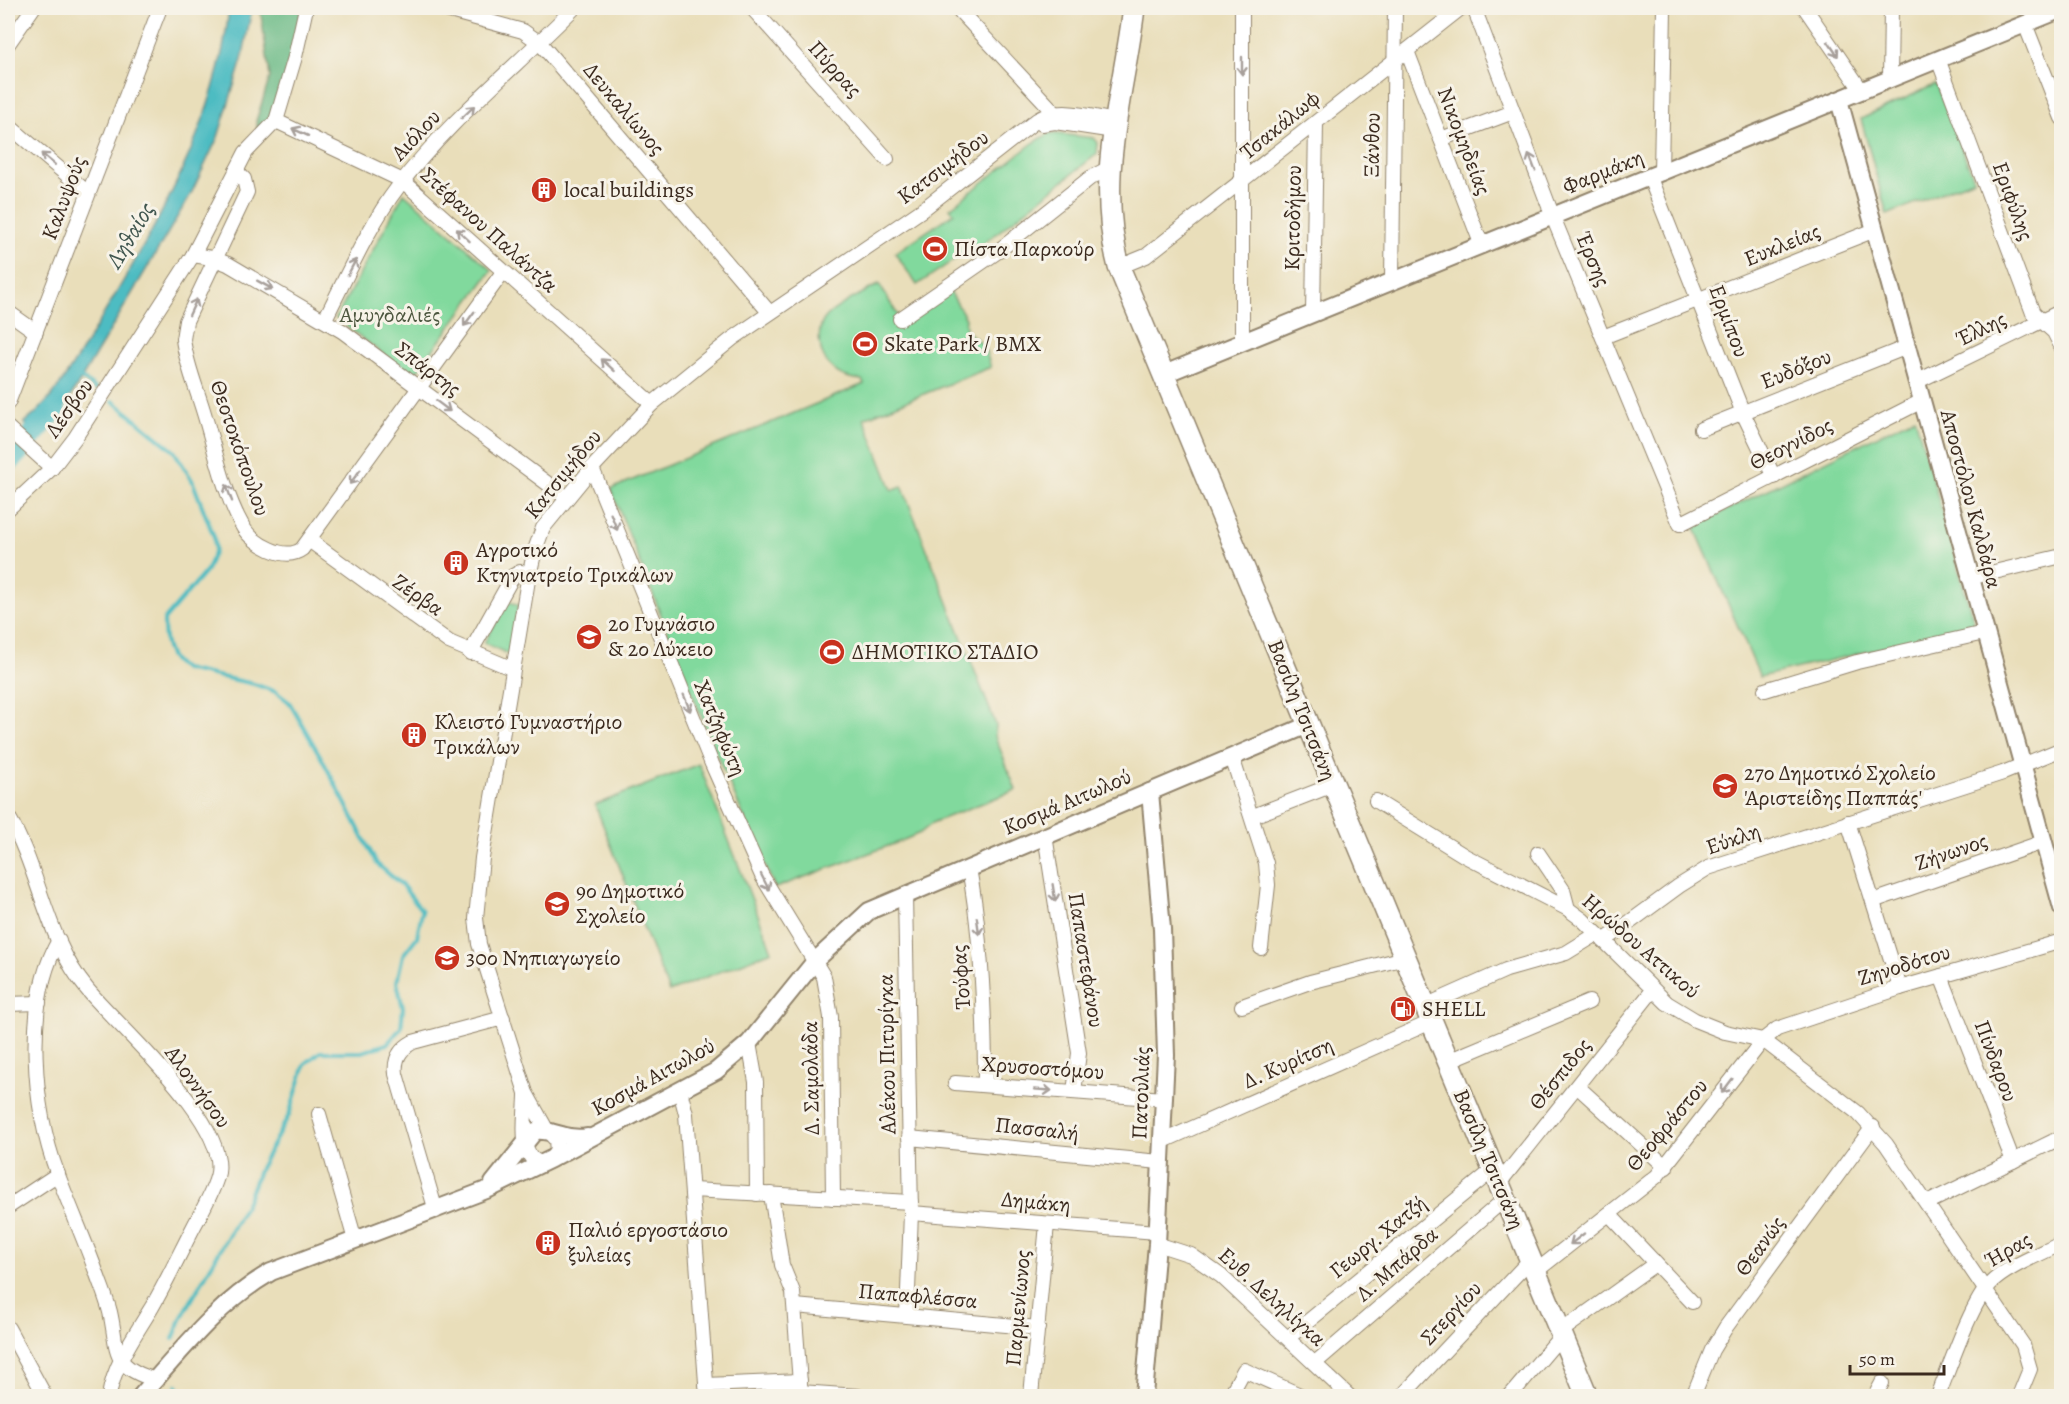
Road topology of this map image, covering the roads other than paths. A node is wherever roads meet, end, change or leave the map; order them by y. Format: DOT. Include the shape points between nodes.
graph roads {
  1 [pos="33,8"];
  2 [pos="160,8"];
  3 [pos="306,8"];
  4 [pos="439,8"];
  5 [pos="573,8"];
  6 [pos="752,8"];
  7 [pos="957,8"];
  8 [pos="1134,8"];
  9 [pos="1242,8"];
  10 [pos="1395,8"];
  11 [pos="1461,8"];
  12 [pos="1474,8"];
  13 [pos="1664,8"];
  14 [pos="1805,8"];
  15 [pos="1891,8"];
  16 [pos="2061,9"];
  17 [pos="2025,24"];
  18 [pos="540,43"];
  19 [pos="8,44"];
  20 [pos="1407,51"];
  21 [pos="1938,59"];
  22 [pos="1394,61"];
  23 [pos="1890,79"];
  24 [pos="1031,87"];
  25 [pos="1862,91"];
  26 [pos="1839,100"];
  27 [pos="1513,112"];
  28 [pos="1055,113"];
  29 [pos="2061,118"];
  30 [pos="276,121"];
  31 [pos="1041,121"];
  32 [pos="1316,123"];
  33 [pos="8,125"];
  34 [pos="1115,126"];
  35 [pos="1441,139"];
  36 [pos="887,159"];
  37 [pos="1109,168"];
  38 [pos="236,171"];
  39 [pos="1656,175"];
  40 [pos="403,181"];
  41 [pos="1242,183"];
  42 [pos="88,193"];
  43 [pos="1553,217"];
  44 [pos="1875,230"];
  45 [pos="1482,246"];
  46 [pos="193,255"];
  47 [pos="215,258"];
  48 [pos="1119,267"];
  49 [pos="503,272"];
  50 [pos="1392,282"];
  51 [pos="1699,300"];
  52 [pos="2061,311"];
  53 [pos="8,312"];
  54 [pos="769,312"];
  55 [pos="1313,314"];
  56 [pos="325,319"];
  57 [pos="900,319"];
  58 [pos="2042,322"];
  59 [pos="36,332"];
  60 [pos="1603,337"];
  61 [pos="1242,343"];
  62 [pos="1907,347"];
  63 [pos="2061,348"];
  64 [pos="1162,375"];
  65 [pos="1916,382"];
  66 [pos="419,388"];
  67 [pos="1922,401"];
  68 [pos="8,404"];
  69 [pos="652,404"];
  70 [pos="1743,412"];
  71 [pos="8,428"];
  72 [pos="1701,429"];
  73 [pos="50,466"];
  74 [pos="592,468"];
  75 [pos="1774,477"];
  76 [pos="567,498"];
  77 [pos="8,509"];
  78 [pos="1680,524"];
  79 [pos="309,540"];
  80 [pos="2061,556"];
  81 [pos="530,573"];
  82 [pos="1969,578"];
  83 [pos="504,591"];
  84 [pos="525,599"];
  85 [pos="1984,633"];
  86 [pos="470,653"];
  87 [pos="513,669"];
  88 [pos="1765,690"];
  89 [pos="1308,725"];
  90 [pos="2061,749"];
  91 [pos="1232,757"];
  92 [pos="2022,765"];
  93 [pos="1333,785"];
  94 [pos="1150,792"];
  95 [pos="1376,801"];
  96 [pos="8,816"];
  97 [pos="1253,816"];
  98 [pos="1848,822"];
  99 [pos="1045,835"];
  100 [pos="2043,842"];
  101 [pos="1538,853"];
  102 [pos="969,868"];
  103 [pos="906,895"];
  104 [pos="1873,901"];
  105 [pos="2061,908"];
  106 [pos="1568,909"];
  107 [pos="1601,938"];
  108 [pos="59,940"];
  109 [pos="2061,941"];
  110 [pos="1261,948"];
  111 [pos="1405,958"];
  112 [pos="816,960"];
  113 [pos="1941,976"];
  114 [pos="1900,988"];
  115 [pos="1653,990"];
  116 [pos="1589,1002"];
  117 [pos="39,1003"];
  118 [pos="8,1004"];
  119 [pos="1242,1006"];
  120 [pos="1428,1014"];
  121 [pos="503,1018"];
  122 [pos="1763,1040"];
  123 [pos="749,1043"];
  124 [pos="1448,1061"];
  125 [pos="955,1083"];
  126 [pos="985,1085"];
  127 [pos="1578,1087"];
  128 [pos="680,1091"];
  129 [pos="1074,1092"];
  130 [pos="526,1093"];
  131 [pos="1164,1098"];
  132 [pos="319,1114"];
  133 [pos="1873,1127"];
  134 [pos="549,1133"];
  135 [pos="594,1136"];
  136 [pos="2061,1137"];
  137 [pos="909,1138"];
  138 [pos="525,1142"];
  139 [pos="1161,1142"];
  140 [pos="546,1161"];
  141 [pos="2013,1161"];
  142 [pos="1160,1162"];
  143 [pos="1666,1167"];
  144 [pos="57,1174"];
  145 [pos="1500,1183"];
  146 [pos="489,1189"];
  147 [pos="692,1190"];
  148 [pos="764,1194"];
  149 [pos="833,1198"];
  150 [pos="1927,1203"];
  151 [pos="8,1207"];
  152 [pos="911,1208"];
  153 [pos="436,1211"];
  154 [pos="1609,1214"];
  155 [pos="1047,1224"];
  156 [pos="1157,1238"];
  157 [pos="355,1240"];
  158 [pos="2061,1243"];
  159 [pos="1655,1264"];
  160 [pos="1533,1266"];
  161 [pos="1984,1290"];
  162 [pos="1692,1302"];
  163 [pos="795,1306"];
  164 [pos="907,1316"];
  165 [pos="8,1328"];
  166 [pos="1038,1328"];
  167 [pos="1560,1334"];
  168 [pos="1288,1337"];
  169 [pos="121,1360"];
  170 [pos="1315,1363"];
  171 [pos="156,1380"];
  172 [pos="1881,1383"];
  173 [pos="800,1390"];
  174 [pos="706,1391"];
  175 [pos="45,1396"];
  176 [pos="109,1396"];
  177 [pos="141,1396"];
  178 [pos="858,1396"];
  179 [pos="1032,1396"];
  180 [pos="1144,1396"];
  181 [pos="1230,1396"];
  182 [pos="1302,1396"];
  183 [pos="1349,1396"];
  184 [pos="1402,1396"];
  185 [pos="1510,1396"];
  186 [pos="1587,1396"];
  187 [pos="1693,1396"];
  188 [pos="1875,1396"];
  189 [pos="1938,1396"];
  190 [pos="2019,1396"];
  1 -- 19 [label="street"];
  2 -- 42 [label="street, Καλυψούς"];
  3 -- 30 [label="street"];
  4 -- 18 [label="street, Δευκαλίωνος" via="523,31"];
  5 -- 18 [label="street, Αιόλου"];
  6 -- 36 [label="street, Πύρρας"];
  7 -- 24 [label="street"];
  8 -- 34 [label="main road, Βασίλη Τσιτσάνη"];
  9 -- 41 [label="street, one-way"];
  10 -- 22 [label="street, Ξάνθου"];
  11 -- 20 [label="street, Τσακάλωφ"];
  12 -- 27 [label="street, Έρσης"];
  13 -- 39 [label="street"];
  14 -- 25 [label="street, one-way"];
  15 -- 23 [label="street"];
  16 -- 17 [label="street, Φαρμάκη"];
  17 -- 21 [label="street, Φαρμάκη"];
  17 -- 29 [label="street"];
  40 -- 18 [label="street, Αιόλου, one-way"];
  18 -- 54 [label="street, Δευκαλίωνος"];
  20 -- 22 [label="street, Τσακάλωφ"];
  20 -- 35 [label="street, Νικομηδείας"];
  21 -- 23 [label="street, Φαρμάκη"];
  21 -- 58 [label="street, Εριφύλης" via="2032,313"];
  22 -- 32 [label="street, Τσακάλωφ"];
  22 -- 50 [label="street, Ξάνθου"];
  23 -- 25 [label="street, Φαρμάκη"];
  24 -- 28 [label="street"];
  24 -- 31 [label="street"];
  25 -- 26 [label="street, Φαρμάκη"];
  26 -- 39 [label="street, Φαρμάκη"];
  26 -- 44 [label="street, Αποστόλου Καλδάρα"];
  27 -- 35 [label="street"];
  43 -- 27 [label="street, Έρσης, one-way"];
  28 -- 31 [label="street"];
  28 -- 34 [label="street"];
  30 -- 38 [label="street, Λέσβου" via="249,147"];
  40 -- 30 [label="street, Στέφανου Παλάντζα, one-way"];
  31 -- 34 [label="street"];
  31 -- 54 [label="street, Κατσιμήδου" via="922,210"];
  32 -- 41 [label="street, Τσακάλωφ"];
  32 -- 55 [label="street, Κριτοδήμου"];
  42 -- 33 [label="street, one-way"];
  34 -- 37 [label="main road, Βασίλη Τσιτσάνη"];
  35 -- 45 [label="street, Νικομηδείας"];
  37 -- 48 [label="main road, Βασίλη Τσιτσάνη" via="1111,234"];
  37 -- 57 [label="street" via="1090,178 997,252"];
  38 -- 46 [label="street, Λέσβου"];
  38 -- 47 [label="street, Θεοτοκόπουλου" via="244,179 247,192"];
  39 -- 43 [label="street, Φαρμάκη"];
  39 -- 51 [label="street, Ερμίπου"];
  49 -- 40 [label="street, Στέφανου Παλάντζα, one-way"];
  56 -- 40 [label="street, Αιόλου, one-way" via="387,202"];
  41 -- 48 [label="street, Τσακάλωφ" via="1146,256"];
  41 -- 61 [label="street"];
  42 -- 59 [label="street, Καλυψούς"];
  43 -- 45 [label="street, Φαρμάκη"];
  43 -- 60 [label="street, Έρσης"];
  44 -- 51 [label="street, Ευκλείας"];
  44 -- 62 [label="street, Αποστόλου Καλδάρα"];
  45 -- 50 [label="street, Φαρμάκη"];
  46 -- 47 [label="street, Σπάρτης"];
  46 -- 73 [label="street, Λέσβου" via="75,438"];
  47 -- 56 [label="street, Σπάρτης, one-way"];
  79 -- 47 [label="street, Θεοτοκόπουλου, one-way" via="290,554 253,538 243,527 221,469 183,339 186,321"];
  48 -- 64 [label="main road, Βασίλη Τσιτσάνη"];
  49 -- 66 [label="street, Θεοτοκόπουλου, one-way"];
  69 -- 49 [label="street, Στέφανου Παλάντζα, one-way"];
  50 -- 55 [label="street, Φαρμάκη"];
  51 -- 60 [label="street, Ευκλείας"];
  51 -- 70 [label="street, Ερμίπου"];
  52 -- 58 [label="street, Έλλης"];
  53 -- 59 [label="street"];
  54 -- 69 [label="street, Κατσιμήδου"];
  55 -- 61 [label="street, Φαρμάκη"];
  56 -- 66 [label="street, Σπάρτης"];
  58 -- 63 [label="street, Εριφύλης" via="2054,332"];
  58 -- 65 [label="street, Έλλης"];
  59 -- 68 [label="street, Καλυψούς"];
  60 -- 78 [label="street, Έρσης"];
  61 -- 64 [label="street, Φαρμάκη"];
  62 -- 65 [label="street, Αποστόλου Καλδάρα"];
  62 -- 70 [label="street, Ευδόξου"];
  64 -- 89 [label="main road, Βασίλη Τσιτσάνη"];
  65 -- 67 [label="street, Αποστόλου Καλδάρα"];
  66 -- 76 [label="street, Σπάρτης, one-way"];
  66 -- 79 [label="street, Θεοτοκόπουλου, one-way"];
  67 -- 75 [label="street, Θεογνίδος"];
  67 -- 82 [label="street, Αποστόλου Καλδάρα"];
  69 -- 74 [label="street, Κατσιμήδου"];
  70 -- 72 [label="street, Ευδόξου"];
  70 -- 75 [label="street, Ερμίπου"];
  71 -- 73 [label="street"];
  73 -- 77 [label="street, Λέσβου"];
  74 -- 76 [label="street, Κατσιμήδου"];
  74 -- 112 [label="street, Χατζηφώτη, one-way" via="712,764 762,876"];
  75 -- 78 [label="street, Θεογνίδος"];
  76 -- 81 [label="street, Κατσιμήδου" via="543,528"];
  79 -- 86 [label="street, Ζέρβα" via="435,633"];
  80 -- 82 [label="street"];
  81 -- 83 [label="street" via="516,573"];
  81 -- 84 [label="street, Κατσιμήδου"];
  82 -- 85 [label="street, Αποστόλου Καλδάρα"];
  83 -- 84 [label="street"];
  83 -- 86 [label="street"];
  84 -- 87 [label="street, Κατσιμήδου"];
  85 -- 88 [label="street" via="1857,662"];
  85 -- 92 [label="street, Αποστόλου Καλδάρα"];
  86 -- 87 [label="street, Ζέρβα"];
  87 -- 121 [label="street, Κατσιμήδου" via="476,903 479,944"];
  89 -- 91 [label="street, Κοσμά Αιτωλού"];
  89 -- 93 [label="main road, Βασίλη Τσιτσάνη"];
  90 -- 92 [label="street, Εύκλη"];
  91 -- 94 [label="street, Κοσμά Αιτωλού"];
  91 -- 97 [label="street"];
  92 -- 98 [label="street, Εύκλη"];
  92 -- 100 [label="street, Αποστόλου Καλδάρα"];
  93 -- 97 [label="street"];
  93 -- 111 [label="main road, Βασίλη Τσιτσάνη"];
  94 -- 99 [label="street, Κοσμά Αιτωλού"];
  94 -- 131 [label="street, Πατουλιάς" via="1164,979"];
  95 -- 106 [label="street, Ηρώδου Αττικού" via="1465,856"];
  96 -- 108 [label="street, Αλοννήσου" via="26,850"];
  97 -- 110 [label="street" via="1267,874"];
  98 -- 104 [label="street"];
  98 -- 107 [label="street, Εύκλη" via="1708,868"];
  99 -- 102 [label="street, Κοσμά Αιτωλού"];
  99 -- 129 [label="street, Παπαστεφάνου, one-way" via="1078,1053"];
  100 -- 104 [label="street, Ζήνωνος"];
  100 -- 105 [label="street, Αποστόλου Καλδάρα"];
  101 -- 106 [label="street" via="1563,890"];
  102 -- 103 [label="street, Κοσμά Αιτωλού"];
  102 -- 126 [label="street, Τούφας, one-way" via="980,937"];
  103 -- 112 [label="street, Κοσμά Αιτωλού" via="863,915"];
  103 -- 137 [label="street, Αλέκου Πιτυρίγκα"];
  104 -- 114 [label="street"];
  106 -- 107 [label="street, Ηρώδου Αττικού"];
  107 -- 115 [label="street, Ηρώδου Αττικού"];
  107 -- 120 [label="street, Εύκλη" via="1499,973"];
  108 -- 117 [label="street" via="45,970"];
  108 -- 169 [label="street, Αλοννήσου" via="86,988 145,1050 204,1124 220,1160 217,1181 167,1281"];
  109 -- 113 [label="street, Ζηνοδότου"];
  111 -- 119 [label="street" via="1310,982"];
  111 -- 120 [label="main road, Βασίλη Τσιτσάνη"];
  112 -- 123 [label="street, Κοσμά Αιτωλού"];
  112 -- 149 [label="street, Δ. Σαμολάδα" via="828,991 831,1017"];
  113 -- 114 [label="street, Ζηνοδότου"];
  113 -- 141 [label="street, Πίνδαρου"];
  114 -- 122 [label="street, Ζηνοδότου" via="1797,1020"];
  115 -- 122 [label="street, Ηρώδου Αττικού" via="1667,1004 1695,1020 1738,1037"];
  115 -- 127 [label="street, Θέσπιδος"];
  116 -- 124 [label="street"];
  117 -- 118 [label="street"];
  117 -- 144 [label="street" via="39,1090"];
  120 -- 124 [label="main road, Βασίλη Τσιτσάνη"];
  120 -- 139 [label="street, Δ. Κυρίτση"];
  121 -- 130 [label="street, Κατσιμήδου"];
  121 -- 153 [label="street" via="417,1041 404,1048 397,1059 396,1074"];
  122 -- 133 [label="street, Ηρώδου Αττικού" via="1843,1099"];
  122 -- 143 [label="street, Θεοφράστου, one-way"];
  123 -- 128 [label="street, Κοσμά Αιτωλού" via="723,1066"];
  123 -- 148 [label="street" via="756,1082"];
  124 -- 145 [label="main road, Βασίλη Τσιτσάνη"];
  125 -- 126 [label="street, Χρυσοστόμου"];
  126 -- 129 [label="street, Χρυσοστόμου, one-way"];
  127 -- 143 [label="street"];
  127 -- 145 [label="street, Θέσπιδος"];
  128 -- 135 [label="street, Κοσμά Αιτωλού"];
  128 -- 147 [label="street" via="686,1114"];
  129 -- 131 [label="street, Χρυσοστόμου"];
  130 -- 134 [label="street"];
  130 -- 138 [label="street"];
  131 -- 139 [label="street, Πατουλιάς"];
  132 -- 157 [label="street"];
  133 -- 150 [label="street, Ηρώδου Αττικού"];
  133 -- 187 [label="street, Θεανώς" via="1726,1327"];
  134 -- 135 [label="street" via="569,1139"];
  134 -- 138 [label="street" via="535,1131"];
  134 -- 140 [label="street" via="557,1145"];
  135 -- 140 [label="street, Κοσμά Αιτωλού"];
  136 -- 141 [label="street"];
  137 -- 142 [label="street, Πασσαλή"];
  137 -- 152 [label="street, Αλέκου Πιτυρίγκα"];
  138 -- 140 [label="street" via="528,1156"];
  138 -- 146 [label="street"];
  139 -- 142 [label="street, Πατουλιάς"];
  140 -- 146 [label="street, Κοσμά Αιτωλού"];
  141 -- 150 [label="street"];
  142 -- 156 [label="street, Πατουλιάς"];
  143 -- 154 [label="street, Θεοφράστου"];
  144 -- 151 [label="street"];
  144 -- 169 [label="street" via="105,1296 114,1348"];
  145 -- 160 [label="main road, Βασίλη Τσιτσάνη"];
  145 -- 168 [label="street, Γεωργ. Χατζή"];
  145 -- 170 [label="street, Λ. Μπάρδα"];
  146 -- 153 [label="street, Κοσμά Αιτωλού"];
  147 -- 148 [label="street, Δημάκη"];
  147 -- 174 [label="street"];
  148 -- 149 [label="street, Δημάκη"];
  148 -- 163 [label="street"];
  149 -- 152 [label="street, Δημάκη"];
  150 -- 161 [label="street, Ηρώδου Αττικού"];
  152 -- 155 [label="street, Δημάκη"];
  152 -- 164 [label="street, Αλέκου Πιτυρίγκα"];
  153 -- 157 [label="street, Κοσμά Αιτωλού"];
  154 -- 159 [label="street"];
  154 -- 160 [label="street, Θεοφράστου, one-way"];
  155 -- 156 [label="street, Δημάκη"];
  155 -- 166 [label="street, Παρμενίωνος"];
  156 -- 168 [label="street, Ευθ. Δεληλίγκα" via="1205,1264"];
  156 -- 180 [label="street, Πατουλιάς"];
  157 -- 171 [label="street, Κοσμά Αιτωλού" via="271,1272 248,1286 227,1303"];
  158 -- 161 [label="street, Ήρας" via="2000,1276"];
  159 -- 162 [label="street"];
  159 -- 167 [label="street"];
  160 -- 167 [label="main road, Βασίλη Τσιτσάνη"];
  160 -- 184 [label="street, Στεργίου"];
  161 -- 189 [label="street, Ήρας"];
  161 -- 190 [label="street, Ηρώδου Αττικού" via="2023,1345 2030,1366"];
  163 -- 164 [label="street, Παπαφλέσσα"];
  163 -- 173 [label="street"];
  164 -- 166 [label="street, Παπαφλέσσα"];
  165 -- 175 [label="street"];
  166 -- 179 [label="street, Παρμενίωνος"];
  167 -- 185 [label="street"];
  167 -- 186 [label="main road, Βασίλη Τσιτσάνη"];
  168 -- 170 [label="street, Ευθ. Δεληλίγκα"];
  169 -- 171 [label="street" via="131,1370"];
  169 -- 176 [label="street, Αλοννήσου"];
  170 -- 183 [label="street, Ευθ. Δεληλίγκα"];
  171 -- 177 [label="street, Κοσμά Αιτωλού"];
  172 -- 188 [label="street"];
  173 -- 174 [label="street"];
  173 -- 178 [label="street"];
  181 -- 182 [label="street" via="1244,1370"];
}
